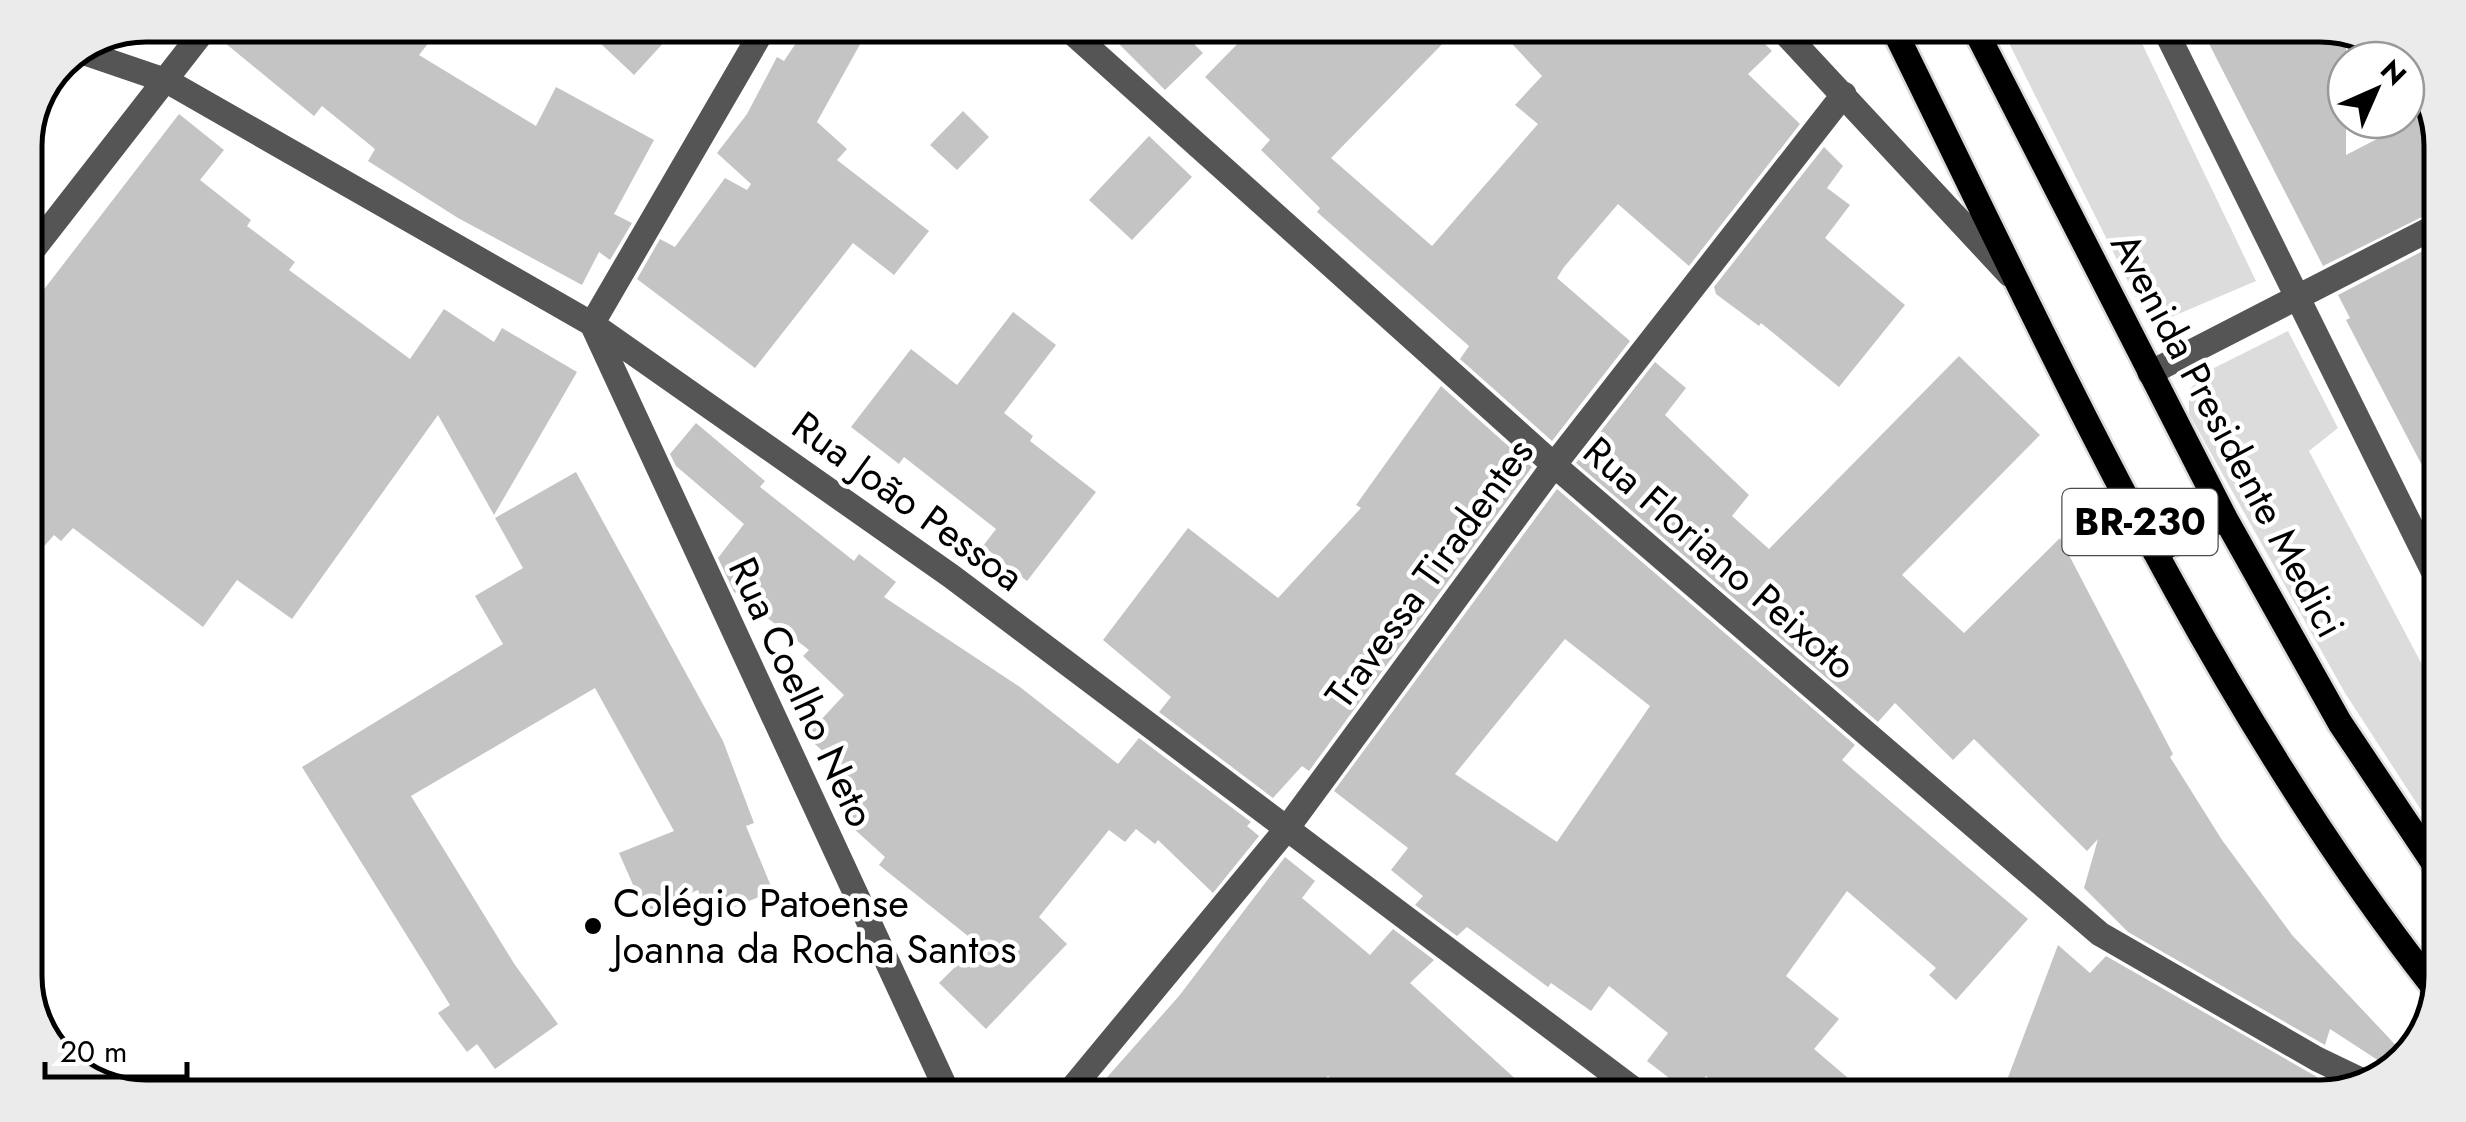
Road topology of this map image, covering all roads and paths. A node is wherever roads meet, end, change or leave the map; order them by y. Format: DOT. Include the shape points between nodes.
graph roads {
  1 [pos="196,42"];
  2 [pos="756,42"];
  3 [pos="1082,42"];
  4 [pos="1794,42"];
  5 [pos="1900,42"];
  6 [pos="1982,42"];
  7 [pos="2172,42"];
  8 [pos="94,56"];
  9 [pos="168,81"];
  10 [pos="1844,94"];
  11 [pos="2423,233"];
  12 [pos="43,237"];
  13 [pos="2015,280"];
  14 [pos="2299,296"];
  15 [pos="592,324"];
  16 [pos="2150,373"];
  17 [pos="1554,465"];
  18 [pos="2225,518"];
  19 [pos="2423,551"];
  20 [pos="2155,552"];
  21 [pos="1285,831"];
  22 [pos="2424,848"];
  23 [pos="2424,975"];
  24 [pos="2351,1075"];
  25 [pos="942,1080"];
  26 [pos="1080,1080"];
  27 [pos="1621,1080"];
  1 -- 9 [label="street"];
  2 -- 15 [label="street"];
  3 -- 17 [label="street, Rua Floriano Peixoto"];
  4 -- 10 [label="street"];
  5 -- 13 [label="main road, BR-230"];
  6 -- 16 [label="main road, Avenida Presidente Medici / BR-230"];
  7 -- 14 [label="street"];
  8 -- 9 [label="street, Rua João Pessoa"];
  9 -- 12 [label="street"];
  9 -- 15 [label="street, Rua João Pessoa"];
  10 -- 13 [label="street"];
  10 -- 17 [label="street, Travessa Tiradentes"];
  11 -- 14 [label="street"];
  13 -- 20 [label="main road, BR-230"];
  14 -- 16 [label="street"];
  14 -- 19 [label="street"];
  15 -- 21 [label="street, Rua João Pessoa" via="951,576"];
  15 -- 25 [label="street, Rua Coelho Neto"];
  16 -- 18 [label="main road, Avenida Presidente Medici / BR-230"];
  17 -- 21 [label="street, Travessa Tiradentes"];
  17 -- 24 [label="street, Rua Floriano Peixoto" via="2100,934"];
  18 -- 20 [label="main road"];
  18 -- 22 [label="main road, Avenida Presidente Medici / BR-230" via="2340,723"];
  20 -- 23 [label="main road, BR-230" via="2290,783"];
  21 -- 26 [label="street, Travessa Tiradentes"];
  21 -- 27 [label="street, Rua João Pessoa"];
}
